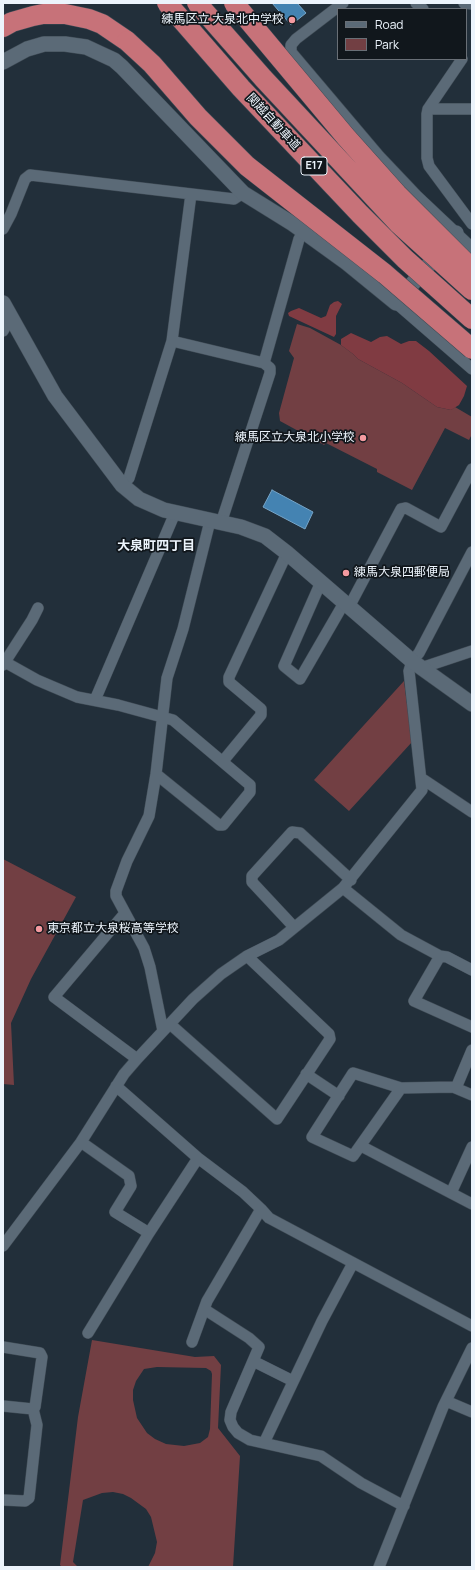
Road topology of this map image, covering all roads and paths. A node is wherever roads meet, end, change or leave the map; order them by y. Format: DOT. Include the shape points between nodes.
graph roads {
  1 [pos="167,3"];
  2 [pos="197,3"];
  3 [pos="234,3"];
  4 [pos="343,3"];
  5 [pos="464,3"];
  6 [pos="472,4"];
  7 [pos="3,27"];
  8 [pos="461,60"];
  9 [pos="3,62"];
  10 [pos="428,109"];
  11 [pos="472,109"];
  12 [pos="191,194"];
  13 [pos="243,194"];
  14 [pos="472,225"];
  15 [pos="3,229"];
  16 [pos="304,232"];
  17 [pos="456,233"];
  18 [pos="472,248"];
  19 [pos="472,269"];
  20 [pos="472,290"];
  21 [pos="3,303"];
  22 [pos="396,303"];
  23 [pos="11,318"];
  24 [pos="472,318"];
  25 [pos="3,331"];
  26 [pos="172,341"];
  27 [pos="472,349"];
  28 [pos="264,364"];
  29 [pos="472,369"];
  30 [pos="472,469"];
  31 [pos="122,486"];
  32 [pos="175,513"];
  33 [pos="216,522"];
  34 [pos="472,552"];
  35 [pos="287,553"];
  36 [pos="321,582"];
  37 [pos="347,605"];
  38 [pos="38,608"];
  39 [pos="472,651"];
  40 [pos="4,663"];
  41 [pos="416,664"];
  42 [pos="95,700"];
  43 [pos="472,704"];
  44 [pos="162,716"];
  45 [pos="223,761"];
  46 [pos="156,774"];
  47 [pos="421,778"];
  48 [pos="472,812"];
  49 [pos="347,884"];
  50 [pos="125,913"];
  51 [pos="294,927"];
  52 [pos="247,956"];
  53 [pos="440,956"];
  54 [pos="472,970"];
  55 [pos="472,1027"];
  56 [pos="167,1028"];
  57 [pos="472,1050"];
  58 [pos="137,1059"];
  59 [pos="306,1074"];
  60 [pos="116,1086"];
  61 [pos="401,1088"];
  62 [pos="456,1088"];
  63 [pos="472,1095"];
  64 [pos="339,1096"];
  65 [pos="81,1142"];
  66 [pos="361,1146"];
  67 [pos="472,1147"];
  68 [pos="198,1158"];
  69 [pos="451,1193"];
  70 [pos="472,1204"];
  71 [pos="261,1209"];
  72 [pos="149,1232"];
  73 [pos="3,1246"];
  74 [pos="353,1263"];
  75 [pos="204,1309"];
  76 [pos="472,1326"];
  77 [pos="88,1333"];
  78 [pos="192,1342"];
  79 [pos="3,1347"];
  80 [pos="471,1351"];
  81 [pos="253,1361"];
  82 [pos="294,1381"];
  83 [pos="446,1401"];
  84 [pos="3,1406"];
  85 [pos="33,1409"];
  86 [pos="472,1412"];
  87 [pos="264,1443"];
  88 [pos="3,1500"];
  89 [pos="404,1506"];
  90 [pos="378,1567"];
  1 -- 24 [label="highway, 関越自動車道 / E17, bridge" via="241,88 360,214 405,259"];
  2 -- 20 [label="highway, 関越自動車道 / E17, bridge" via="268,84 398,223"];
  3 -- 19 [label="highway, bridge" via="397,194"];
  4 -- 17 [label="street" via="296,39 291,45 291,52 380,156"];
  5 -- 6 [label="street"];
  7 -- 27 [label="highway, bridge" via="32,16 66,14 102,24 127,40 152,64 198,117 248,166 385,274"];
  8 -- 10 [label="street"];
  9 -- 13 [label="street" via="27,49 44,44 86,47 104,55 122,67"];
  10 -- 11 [label="street"];
  10 -- 14 [label="street" via="427,162"];
  12 -- 13 [label="street" via="234,199"];
  12 -- 15 [label="street" via="30,175 24,179"];
  12 -- 26 [label="street"];
  13 -- 16 [label="street"];
  14 -- 17 [label="street"];
  16 -- 22 [label="street"];
  16 -- 28 [label="street" via="299,239"];
  17 -- 18 [label="street"];
  17 -- 22 [label="street"];
  21 -- 23 [label="street"];
  22 -- 29 [label="street"];
  23 -- 25 [label="street"];
  23 -- 31 [label="street" via="55,396"];
  26 -- 28 [label="street"];
  26 -- 31 [label="street" via="129,478"];
  28 -- 33 [label="street" via="270,368 270,373"];
  30 -- 37 [label="street" via="441,527 406,508 401,509"];
  31 -- 32 [label="street" via="139,499"];
  32 -- 33 [label="street"];
  32 -- 42 [label="street"];
  33 -- 35 [label="street" via="256,532"];
  33 -- 44 [label="street" via="168,678"];
  34 -- 41 [label="street" via="419,653"];
  35 -- 36 [label="street"];
  35 -- 45 [label="street" via="229,677 229,682 261,709 261,715"];
  36 -- 37 [label="street"];
  36 -- 37 [label="street" via="284,666 300,679"];
  37 -- 41 [label="street"];
  38 -- 40 [label="street"];
  39 -- 41 [label="street"];
  40 -- 42 [label="street" via="77,697"];
  41 -- 43 [label="street"];
  41 -- 47 [label="street" via="408,670"];
  42 -- 44 [label="street"];
  44 -- 45 [label="street" via="174,720"];
  44 -- 46 [label="street"];
  45 -- 46 [label="street" via="250,785 250,792 223,825"];
  46 -- 50 [label="street" via="149,816 127,861 116,891"];
  47 -- 48 [label="street"];
  47 -- 49 [label="street" via="422,790"];
  49 -- 51 [label="street"];
  49 -- 51 [label="street" via="300,832 292,832 252,876 252,882"];
  49 -- 53 [label="street" via="401,935"];
  50 -- 56 [label="street" via="144,948"];
  50 -- 58 [label="street" via="54,997"];
  51 -- 52 [label="street" via="279,940"];
  52 -- 56 [label="street" via="221,974 193,999"];
  52 -- 59 [label="street" via="329,1034 330,1039"];
  53 -- 54 [label="street"];
  53 -- 55 [label="street" via="414,1001"];
  56 -- 58 [label="street"];
  56 -- 59 [label="street" via="277,1119"];
  57 -- 62 [label="street"];
  58 -- 60 [label="street"];
  59 -- 64 [label="street"];
  60 -- 65 [label="street"];
  60 -- 68 [label="street"];
  61 -- 62 [label="street"];
  61 -- 64 [label="street" via="353,1073"];
  61 -- 66 [label="street"];
  62 -- 63 [label="street"];
  64 -- 66 [label="street" via="312,1137 353,1156"];
  65 -- 72 [label="street" via="129,1176 131,1186 115,1212"];
  65 -- 73 [label="street"];
  66 -- 69 [label="street"];
  67 -- 69 [label="street"];
  68 -- 71 [label="street"];
  68 -- 72 [label="street"];
  69 -- 70 [label="street"];
  71 -- 74 [label="street" via="269,1218"];
  71 -- 75 [label="street"];
  72 -- 77 [label="street"];
  74 -- 76 [label="street"];
  74 -- 82 [label="street"];
  75 -- 78 [label="street"];
  75 -- 81 [label="street" via="260,1347"];
  79 -- 85 [label="street" via="42,1355"];
  80 -- 83 [label="street"];
  81 -- 82 [label="street"];
  81 -- 87 [label="street" via="230,1420 238,1433 250,1440"];
  82 -- 87 [label="street"];
  83 -- 86 [label="street"];
  83 -- 89 [label="street"];
  84 -- 85 [label="street"];
  85 -- 88 [label="street" via="37,1425 29,1498 25,1501"];
  87 -- 89 [label="street" via="321,1456 361,1483"];
  89 -- 90 [label="street"];
}
